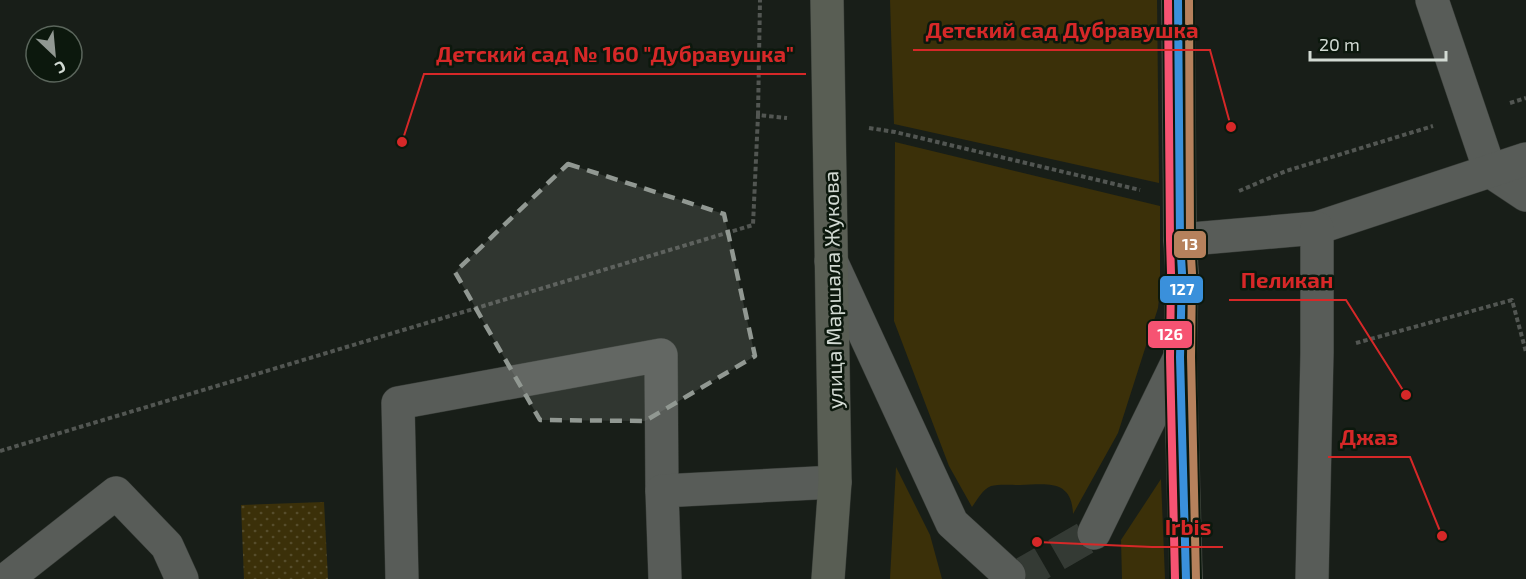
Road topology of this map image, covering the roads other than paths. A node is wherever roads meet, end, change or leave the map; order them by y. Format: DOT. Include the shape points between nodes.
graph roads {
  1 [pos="827,0"];
  2 [pos="1178,0"];
  3 [pos="1432,0"];
  4 [pos="1526,159"];
  5 [pos="1490,171"];
  6 [pos="1526,195"];
  7 [pos="1317,228"];
  8 [pos="1180,240"];
  9 [pos="831,261"];
  10 [pos="1180,357"];
  11 [pos="836,482"];
  12 [pos="662,491"];
  13 [pos="1094,533"];
  14 [pos="1009,575"];
  15 [pos="4,579"];
  16 [pos="182,579"];
  17 [pos="402,579"];
  18 [pos="665,579"];
  19 [pos="828,579"];
  20 [pos="1186,579"];
  21 [pos="1312,579"];
  1 -- 9 [label="main road, улица Маршала Жукова"];
  2 -- 8 [label="main road"];
  3 -- 5 [label="lane"];
  4 -- 5 [label="lane"];
  5 -- 6 [label="lane"];
  5 -- 7 [label="lane"];
  7 -- 8 [label="lane"];
  7 -- 21 [label="lane"];
  8 -- 10 [label="main road"];
  9 -- 11 [label="main road, улица Маршала Жукова"];
  9 -- 14 [label="lane" via="952,523"];
  10 -- 13 [label="lane"];
  10 -- 20 [label="main road"];
  11 -- 12 [label="lane"];
  11 -- 19 [label="main road, улица Маршала Жукова"];
  12 -- 17 [label="lane" via="661,355 398,403"];
  12 -- 18 [label="lane"];
  15 -- 16 [label="lane" via="116,493 166,546"];
}
